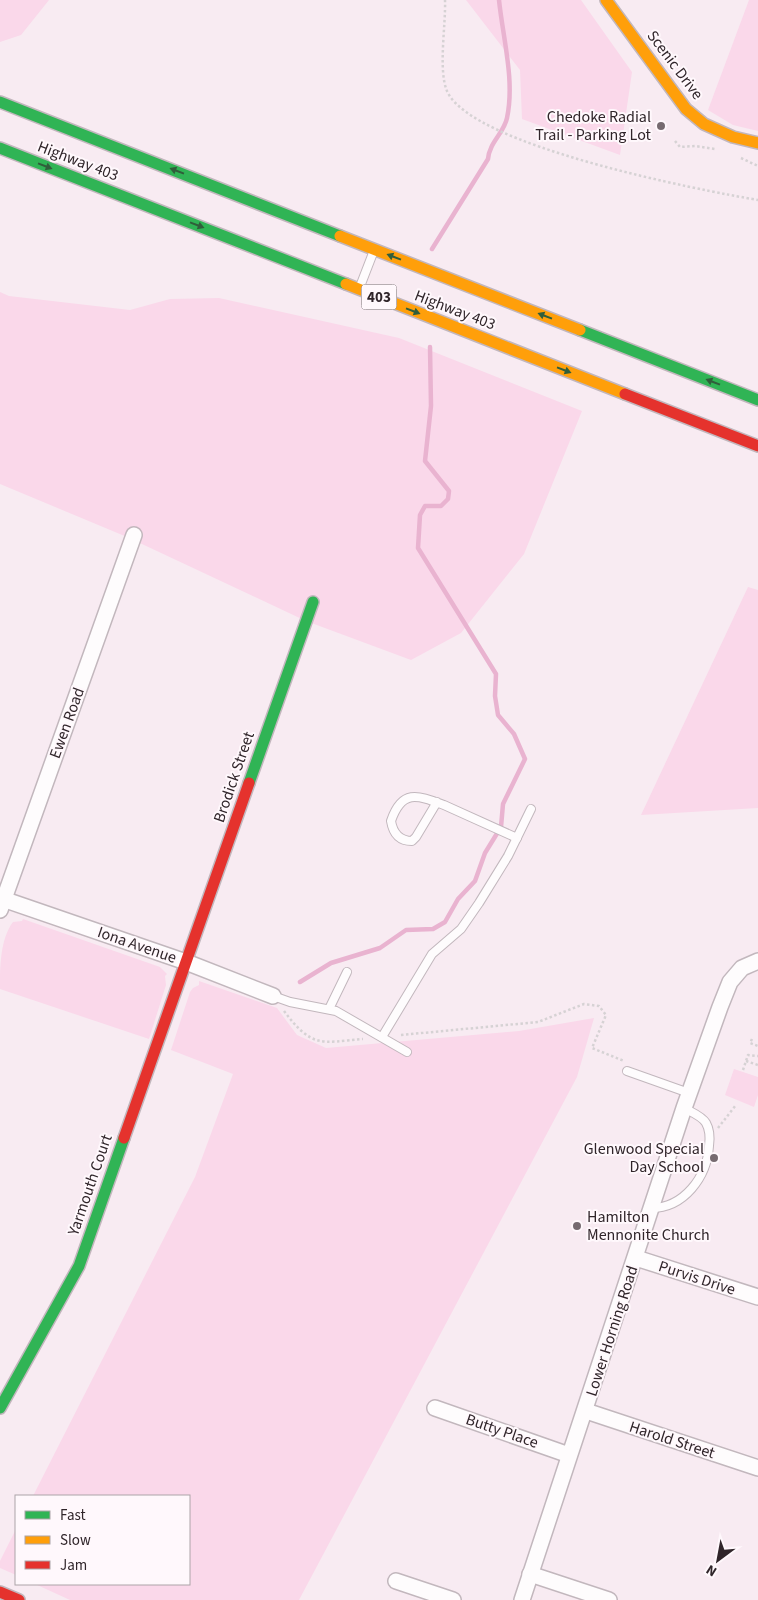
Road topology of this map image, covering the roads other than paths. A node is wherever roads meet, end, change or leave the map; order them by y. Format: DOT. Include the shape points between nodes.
graph roads {
  1 [pos="606,0"];
  2 [pos="0,102"];
  3 [pos="758,143"];
  4 [pos="0,148"];
  5 [pos="374,249"];
  6 [pos="359,289"];
  7 [pos="758,400"];
  8 [pos="758,446"];
  9 [pos="134,534"];
  10 [pos="313,602"];
  11 [pos="437,802"];
  12 [pos="531,809"];
  13 [pos="517,838"];
  14 [pos="1,903"];
  15 [pos="758,961"];
  16 [pos="186,962"];
  17 [pos="347,972"];
  18 [pos="273,996"];
  19 [pos="329,1009"];
  20 [pos="382,1037"];
  21 [pos="408,1052"];
  22 [pos="627,1071"];
  23 [pos="687,1100"];
  24 [pos="651,1208"];
  25 [pos="636,1258"];
  26 [pos="758,1297"];
  27 [pos="0,1408"];
  28 [pos="435,1408"];
  29 [pos="586,1411"];
  30 [pos="569,1455"];
  31 [pos="758,1468"];
  32 [pos="530,1574"];
  33 [pos="396,1581"];
  34 [pos="0,1592"];
  35 [pos="19,1600"];
  36 [pos="452,1600"];
  37 [pos="522,1600"];
  38 [pos="609,1600"];
  1 -- 3 [label="main road, Scenic Drive" via="686,109 704,124 733,137"];
  5 -- 2 [label="main road, Highway 403, one-way"];
  4 -- 6 [label="main road, Highway 403 / 403, one-way"];
  5 -- 6 [label="lane"];
  7 -- 5 [label="main road, Highway 403, one-way"];
  6 -- 8 [label="main road, Highway 403 / 403, one-way"];
  9 -- 14 [label="street, Ewen Road"];
  10 -- 16 [label="main road, Brodick Street"];
  11 -- 11 [label="lane" via="411,796 400,802 391,821 397,836 404,841 416,838"];
  11 -- 13 [label="lane"];
  12 -- 13 [label="lane"];
  13 -- 20 [label="lane" via="461,929 432,954"];
  14 -- 16 [label="street, Iona Avenue"];
  15 -- 23 [label="street, Lower Horning Road" via="742,968 730,982"];
  16 -- 18 [label="street, Iona Avenue"];
  16 -- 27 [label="main road, Yarmouth Court" via="79,1266"];
  17 -- 19 [label="lane"];
  18 -- 19 [label="lane"];
  19 -- 20 [label="lane"];
  20 -- 21 [label="lane"];
  22 -- 23 [label="lane"];
  23 -- 24 [label="street, Lower Horning Road"];
  23 -- 24 [label="lane" via="707,1124 709,1154 695,1185 681,1199 665,1208"];
  24 -- 25 [label="street, Lower Horning Road"];
  25 -- 26 [label="street, Purvis Drive"];
  25 -- 29 [label="street, Lower Horning Road"];
  28 -- 30 [label="street, Butty Place"];
  29 -- 30 [label="street, Lower Horning Road"];
  29 -- 31 [label="street, Harold Street"];
  30 -- 32 [label="street, Lower Horning Road"];
  32 -- 37 [label="street, Lower Horning Road"];
  32 -- 38 [label="street"];
  33 -- 36 [label="street"];
  34 -- 35 [label="main road"];
}
